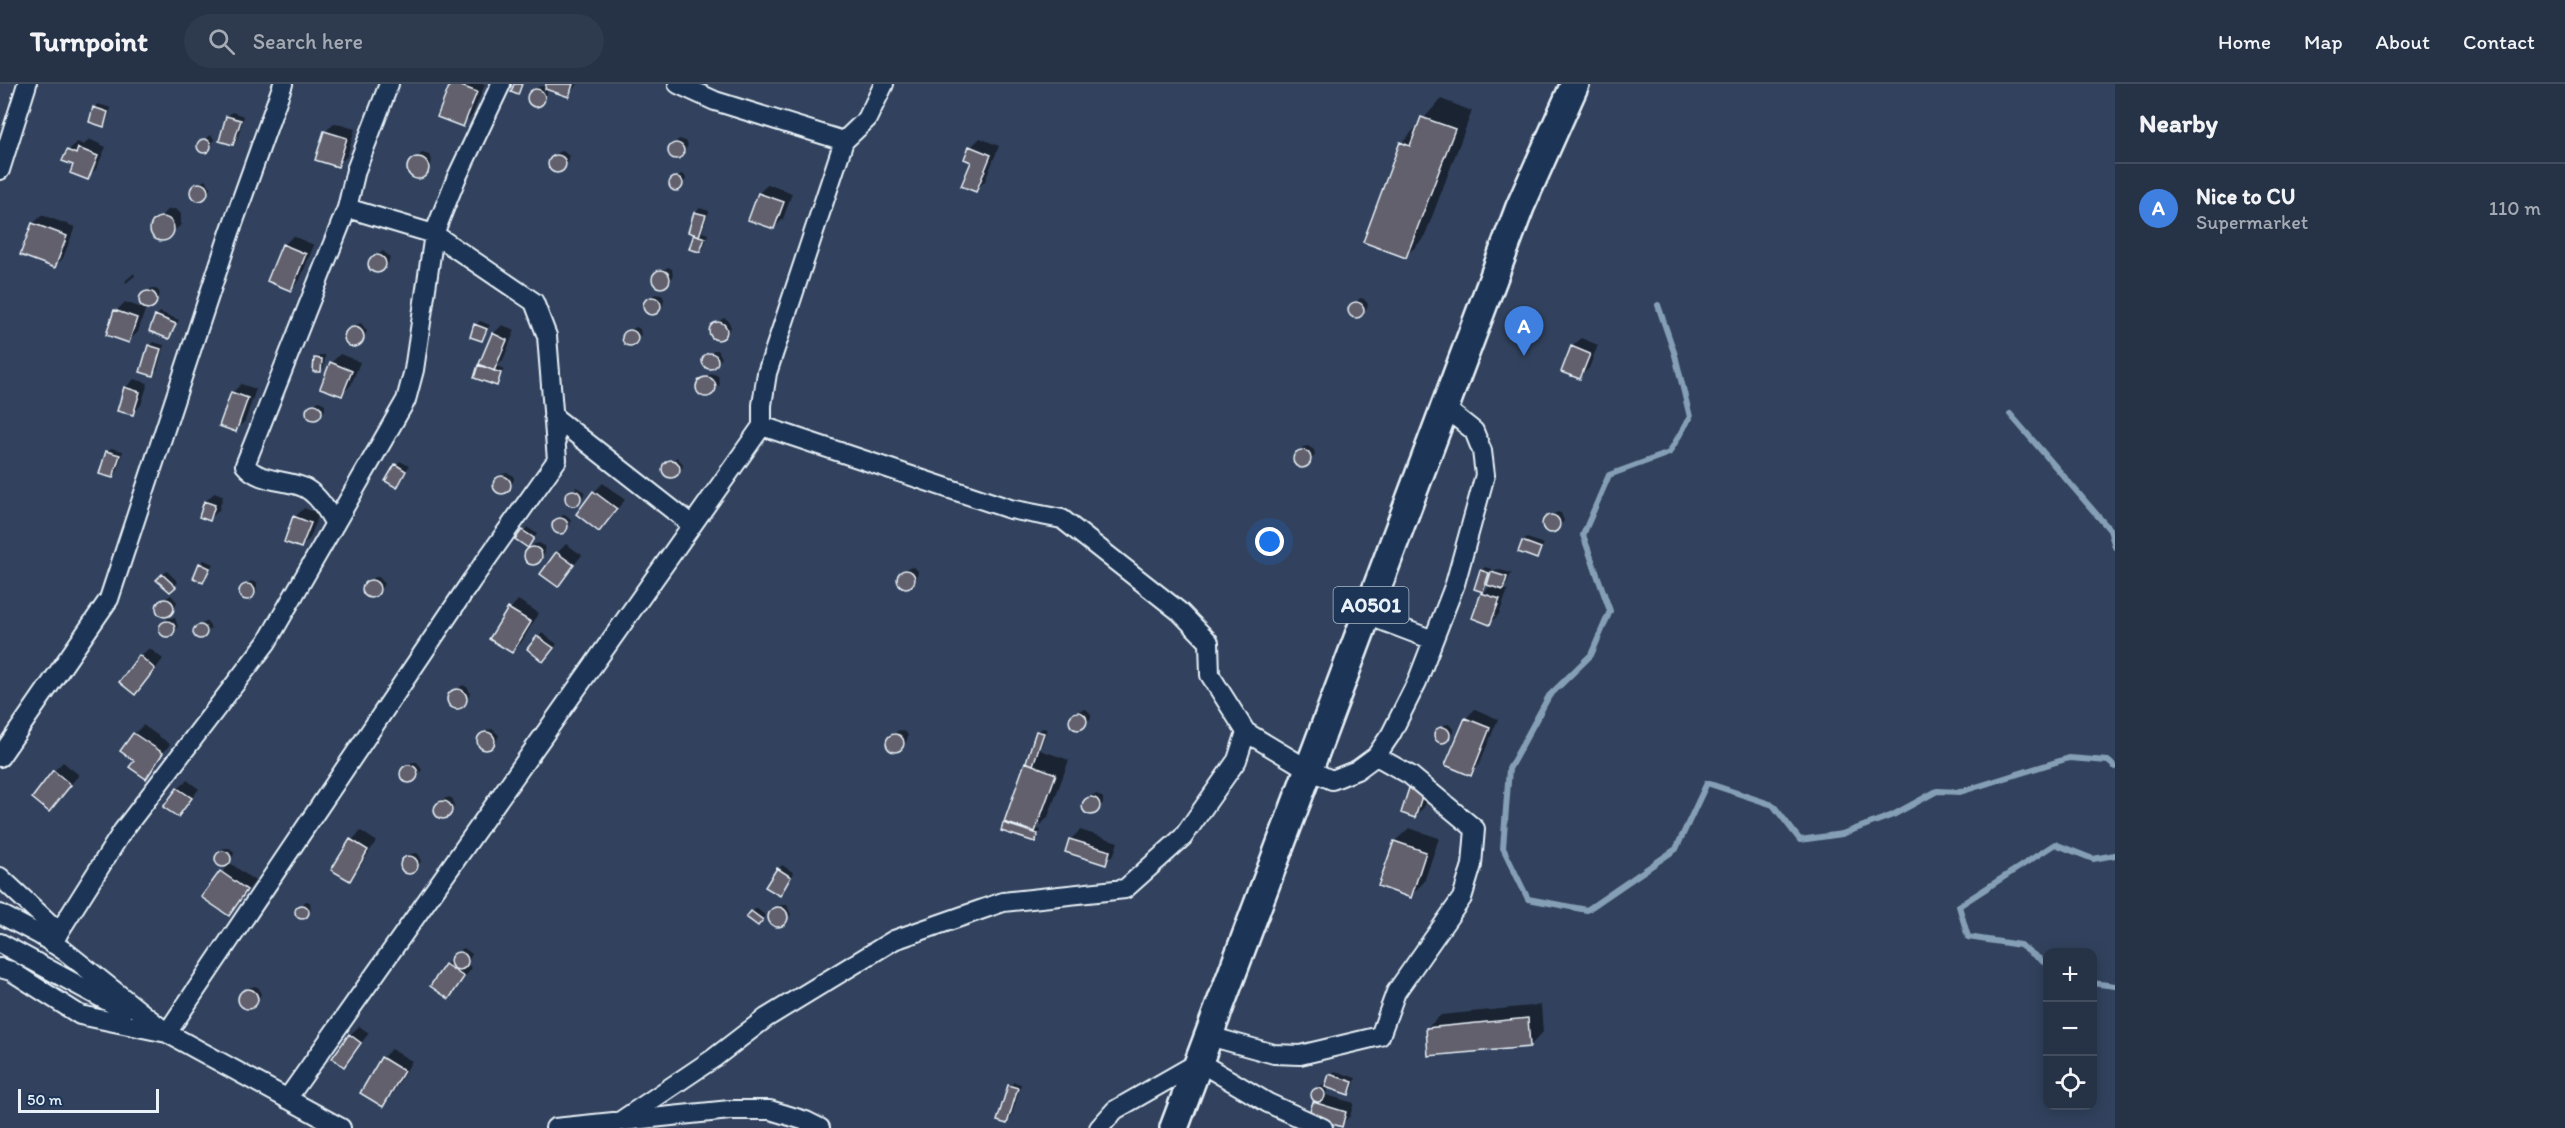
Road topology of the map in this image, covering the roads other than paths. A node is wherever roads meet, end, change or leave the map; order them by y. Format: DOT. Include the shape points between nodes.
graph roads {
  1 [pos="27,84"];
  2 [pos="283,84"];
  3 [pos="389,84"];
  4 [pos="501,84"];
  5 [pos="678,84"];
  6 [pos="884,84"];
  7 [pos="1575,84"];
  8 [pos="844,141"];
  9 [pos="0,170"];
  10 [pos="347,208"];
  11 [pos="434,234"];
  12 [pos="1445,408"];
  13 [pos="553,416"];
  14 [pos="762,426"];
  15 [pos="335,524"];
  16 [pos="692,525"];
  17 [pos="1367,615"];
  18 [pos="1433,640"];
  19 [pos="1246,732"];
  20 [pos="1376,756"];
  21 [pos="0,758"];
  22 [pos="1309,770"];
  23 [pos="0,877"];
  24 [pos="0,914"];
  25 [pos="56,938"];
  26 [pos="0,943"];
  27 [pos="0,968"];
  28 [pos="167,1034"];
  29 [pos="1209,1036"];
  30 [pos="1199,1062"];
  31 [pos="294,1104"];
  32 [pos="619,1122"];
  33 [pos="341,1128"];
  34 [pos="555,1128"];
  35 [pos="602,1128"];
  36 [pos="820,1128"];
  37 [pos="1099,1128"];
  38 [pos="1174,1128"];
  39 [pos="1323,1128"];
  1 -- 9 [label="street"];
  2 -- 21 [label="street" via="109,599"];
  3 -- 10 [label="street" via="356,170"];
  4 -- 11 [label="street"];
  5 -- 8 [label="street" via="715,101"];
  6 -- 8 [label="street" via="867,119"];
  7 -- 12 [label="highway, A0501" via="1520,207"];
  8 -- 14 [label="street" via="767,374"];
  10 -- 11 [label="street"];
  10 -- 15 [label="street" via="245,465 273,480 307,488"];
  11 -- 13 [label="street" via="534,302 547,336"];
  11 -- 15 [label="street" via="406,400"];
  12 -- 17 [label="highway, A0501"];
  12 -- 18 [label="street" via="1474,431 1482,450 1485,475 1455,584"];
  13 -- 16 [label="street"];
  13 -- 28 [label="street" via="557,460"];
  14 -- 16 [label="street"];
  14 -- 19 [label="street" via="1010,509 1062,519 1180,612 1209,642 1210,675"];
  15 -- 25 [label="street" via="267,642 122,832"];
  16 -- 31 [label="street"];
  17 -- 18 [label="street"];
  17 -- 22 [label="highway, A0501"];
  18 -- 20 [label="street" via="1417,682"];
  19 -- 22 [label="street"];
  19 -- 32 [label="street" via="1237,760 1182,837 1125,889 1003,902 894,940 766,1018"];
  20 -- 22 [label="street" via="1358,770 1332,780"];
  20 -- 29 [label="street" via="1410,775 1475,829 1472,865 1462,898 1396,992 1380,1036 1300,1055 1274,1054"];
  22 -- 29 [label="highway, A0501"];
  23 -- 25 [label="street"];
  24 -- 25 [label="street"];
  25 -- 28 [label="street"];
  26 -- 28 [label="street"];
  27 -- 28 [label="street" via="80,1015"];
  28 -- 31 [label="street"];
  29 -- 30 [label="highway, A0501"];
  30 -- 37 [label="street" via="1115,1110"];
  30 -- 38 [label="highway, A0501"];
  30 -- 39 [label="street" via="1268,1103"];
  31 -- 33 [label="street"];
  32 -- 34 [label="street"];
  32 -- 35 [label="street"];
  32 -- 36 [label="street" via="730,1110 770,1110"];
}
